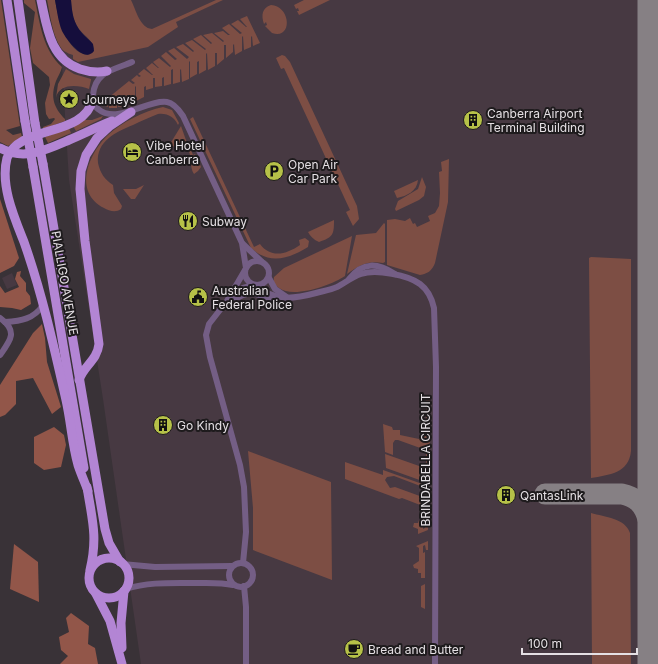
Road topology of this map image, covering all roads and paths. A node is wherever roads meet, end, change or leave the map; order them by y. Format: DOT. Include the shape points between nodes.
graph roads {
  1 [pos="7,0"];
  2 [pos="18,0"];
  3 [pos="41,0"];
  4 [pos="132,62"];
  5 [pos="108,71"];
  6 [pos="93,99"];
  7 [pos="131,112"];
  8 [pos="0,148"];
  9 [pos="10,153"];
  10 [pos="0,174"];
  11 [pos="4,186"];
  12 [pos="242,243"];
  13 [pos="261,262"];
  14 [pos="246,269"];
  15 [pos="269,278"];
  16 [pos="255,285"];
  17 [pos="290,298"];
  18 [pos="227,301"];
  19 [pos="43,305"];
  20 [pos="221,309"];
  21 [pos="3,320"];
  22 [pos="0,355"];
  23 [pos="79,380"];
  24 [pos="88,491"];
  25 [pos="121,563"];
  26 [pos="243,563"];
  27 [pos="232,566"];
  28 [pos="90,570"];
  29 [pos="234,585"];
  30 [pos="244,586"];
  31 [pos="125,590"];
  32 [pos="96,594"];
  33 [pos="122,664"];
  34 [pos="246,664"];
  35 [pos="435,664"];
  1 -- 24 [label="main road, PIALLIGO AVENUE, bridge"];
  2 -- 23 [label="main road, PIALLIGO AVENUE, bridge" via="35,123"];
  3 -- 5 [label="main road" via="49,35 59,56 84,70"];
  4 -- 5 [label="street"];
  5 -- 6 [label="street" via="96,83"];
  6 -- 7 [label="street" via="96,107 104,112"];
  6 -- 9 [label="main road" via="89,109 76,121 26,140"];
  7 -- 9 [label="main road" via="41,152 25,155"];
  7 -- 12 [label="street" via="158,103 166,102 176,106"];
  7 -- 23 [label="main road" via="97,138 81,170 80,189 85,241 99,344 94,360"];
  8 -- 9 [label="main road"];
  9 -- 11 [label="main road" via="4,169"];
  10 -- 11 [label="main road"];
  11 -- 19 [label="main road"];
  12 -- 13 [label="street"];
  12 -- 14 [label="street"];
  13 -- 14 [label="street" via="253,262"];
  13 -- 15 [label="street" via="268,268"];
  14 -- 16 [label="street" via="247,279"];
  14 -- 18 [label="street"];
  15 -- 16 [label="street" via="264,284"];
  15 -- 17 [label="street" via="278,292"];
  16 -- 17 [label="street, BRINDABELLA CIRCUIT" via="272,296"];
  16 -- 18 [label="street" via="243,288"];
  17 -- 20 [label="street" via="272,299 248,294"];
  17 -- 35 [label="street, BRINDABELLA CIRCUIT" via="333,288 345,282 356,271 369,266 383,267 420,284 432,299 436,366"];
  18 -- 20 [label="street"];
  19 -- 21 [label="street" via="30,318"];
  19 -- 24 [label="main road" via="66,401 78,466"];
  20 -- 26 [label="street" via="208,326 206,339 240,466 245,499 246,532"];
  21 -- 22 [label="street" via="10,329 10,338"];
  23 -- 25 [label="main road, PIALLIGO AVENUE" via="106,534"];
  24 -- 28 [label="main road, PIALLIGO AVENUE" via="95,537"];
  25 -- 27 [label="street" via="155,567"];
  25 -- 28 [label="main road" via="113,559 101,560"];
  25 -- 31 [label="main road" via="128,576"];
  26 -- 27 [label="street"];
  26 -- 30 [label="street" via="249,566 253,574 250,583"];
  27 -- 29 [label="street" via="228,574"];
  28 -- 32 [label="main road" via="90,586"];
  29 -- 30 [label="street"];
  29 -- 31 [label="street" via="158,583 143,584"];
  30 -- 34 [label="street"];
  31 -- 32 [label="main road" via="111,598 103,598"];
  31 -- 33 [label="main road" via="120,623"];
  32 -- 33 [label="main road" via="110,621"];
}
